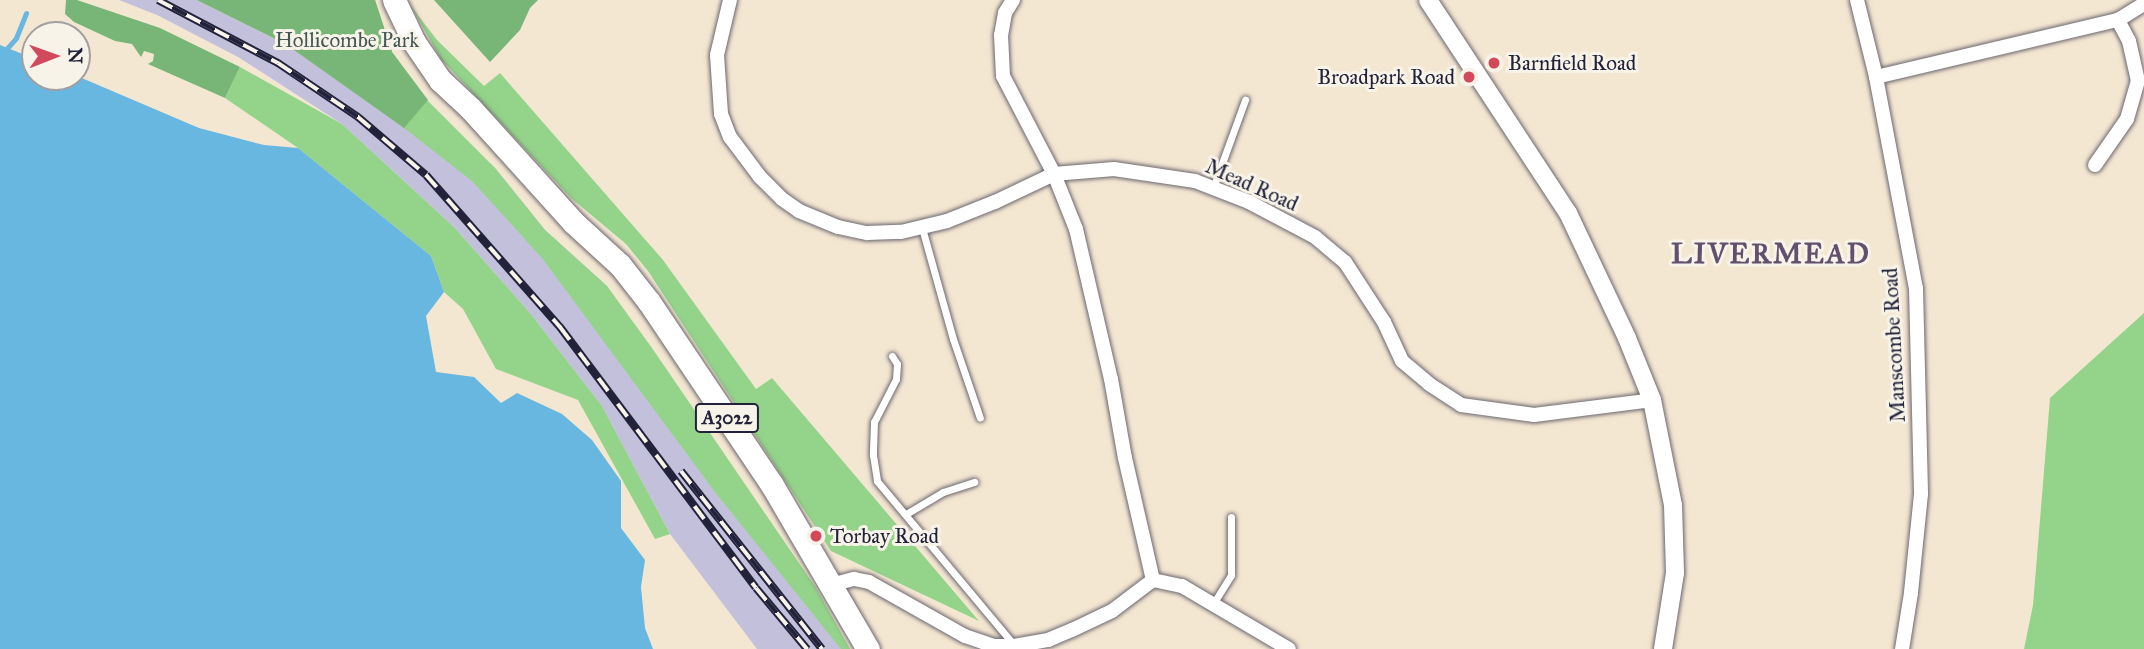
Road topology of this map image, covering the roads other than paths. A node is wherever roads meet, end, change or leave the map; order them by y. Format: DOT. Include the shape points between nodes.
graph roads {
  1 [pos="394,0"];
  2 [pos="730,0"];
  3 [pos="1013,0"];
  4 [pos="1429,0"];
  5 [pos="1857,0"];
  6 [pos="2144,4"];
  7 [pos="2118,20"];
  8 [pos="1876,77"];
  9 [pos="1245,100"];
  10 [pos="2095,164"];
  11 [pos="1054,174"];
  12 [pos="1213,188"];
  13 [pos="922,227"];
  14 [pos="892,356"];
  15 [pos="1652,400"];
  16 [pos="980,418"];
  17 [pos="974,482"];
  18 [pos="906,514"];
  19 [pos="1231,517"];
  20 [pos="1153,580"];
  21 [pos="831,585"];
  22 [pos="1213,604"];
  23 [pos="1014,646"];
  24 [pos="868,649"];
  25 [pos="1289,649"];
  26 [pos="1663,649"];
  27 [pos="1902,649"];
  1 -- 21 [label="main road, A3022" via="414,42 440,80 565,215 620,265 649,302 772,485"];
  2 -- 13 [label="street, Mead Road" via="717,55 721,114 730,137 760,177 799,211 838,227 867,233"];
  3 -- 11 [label="street" via="1001,35 1003,76"];
  4 -- 15 [label="street" via="1568,213"];
  5 -- 8 [label="street, Manscombe Road"];
  6 -- 7 [label="street"];
  7 -- 8 [label="street"];
  7 -- 10 [label="street" via="2129,41 2138,81 2127,119"];
  8 -- 27 [label="street, Manscombe Road" via="1916,288 1920,494"];
  9 -- 12 [label="lane"];
  11 -- 12 [label="street, Mead Road" via="1114,169"];
  11 -- 13 [label="street, Mead Road" via="995,202"];
  11 -- 20 [label="street" via="1076,229"];
  12 -- 15 [label="street, Mead Road" via="1306,232 1345,262 1402,361 1461,405 1534,415"];
  13 -- 16 [label="lane"];
  14 -- 18 [label="lane" via="897,364 895,379 874,422 874,470 882,489"];
  15 -- 26 [label="street" via="1673,519 1675,573"];
  17 -- 18 [label="lane" via="943,492"];
  18 -- 23 [label="lane"];
  19 -- 22 [label="lane" via="1231,575"];
  20 -- 22 [label="street" via="1182,586"];
  20 -- 23 [label="street" via="1112,611 1072,630"];
  21 -- 23 [label="street" via="854,579 869,582 965,636 995,646"];
  21 -- 24 [label="main road, A3022"];
  22 -- 25 [label="street"];
}
